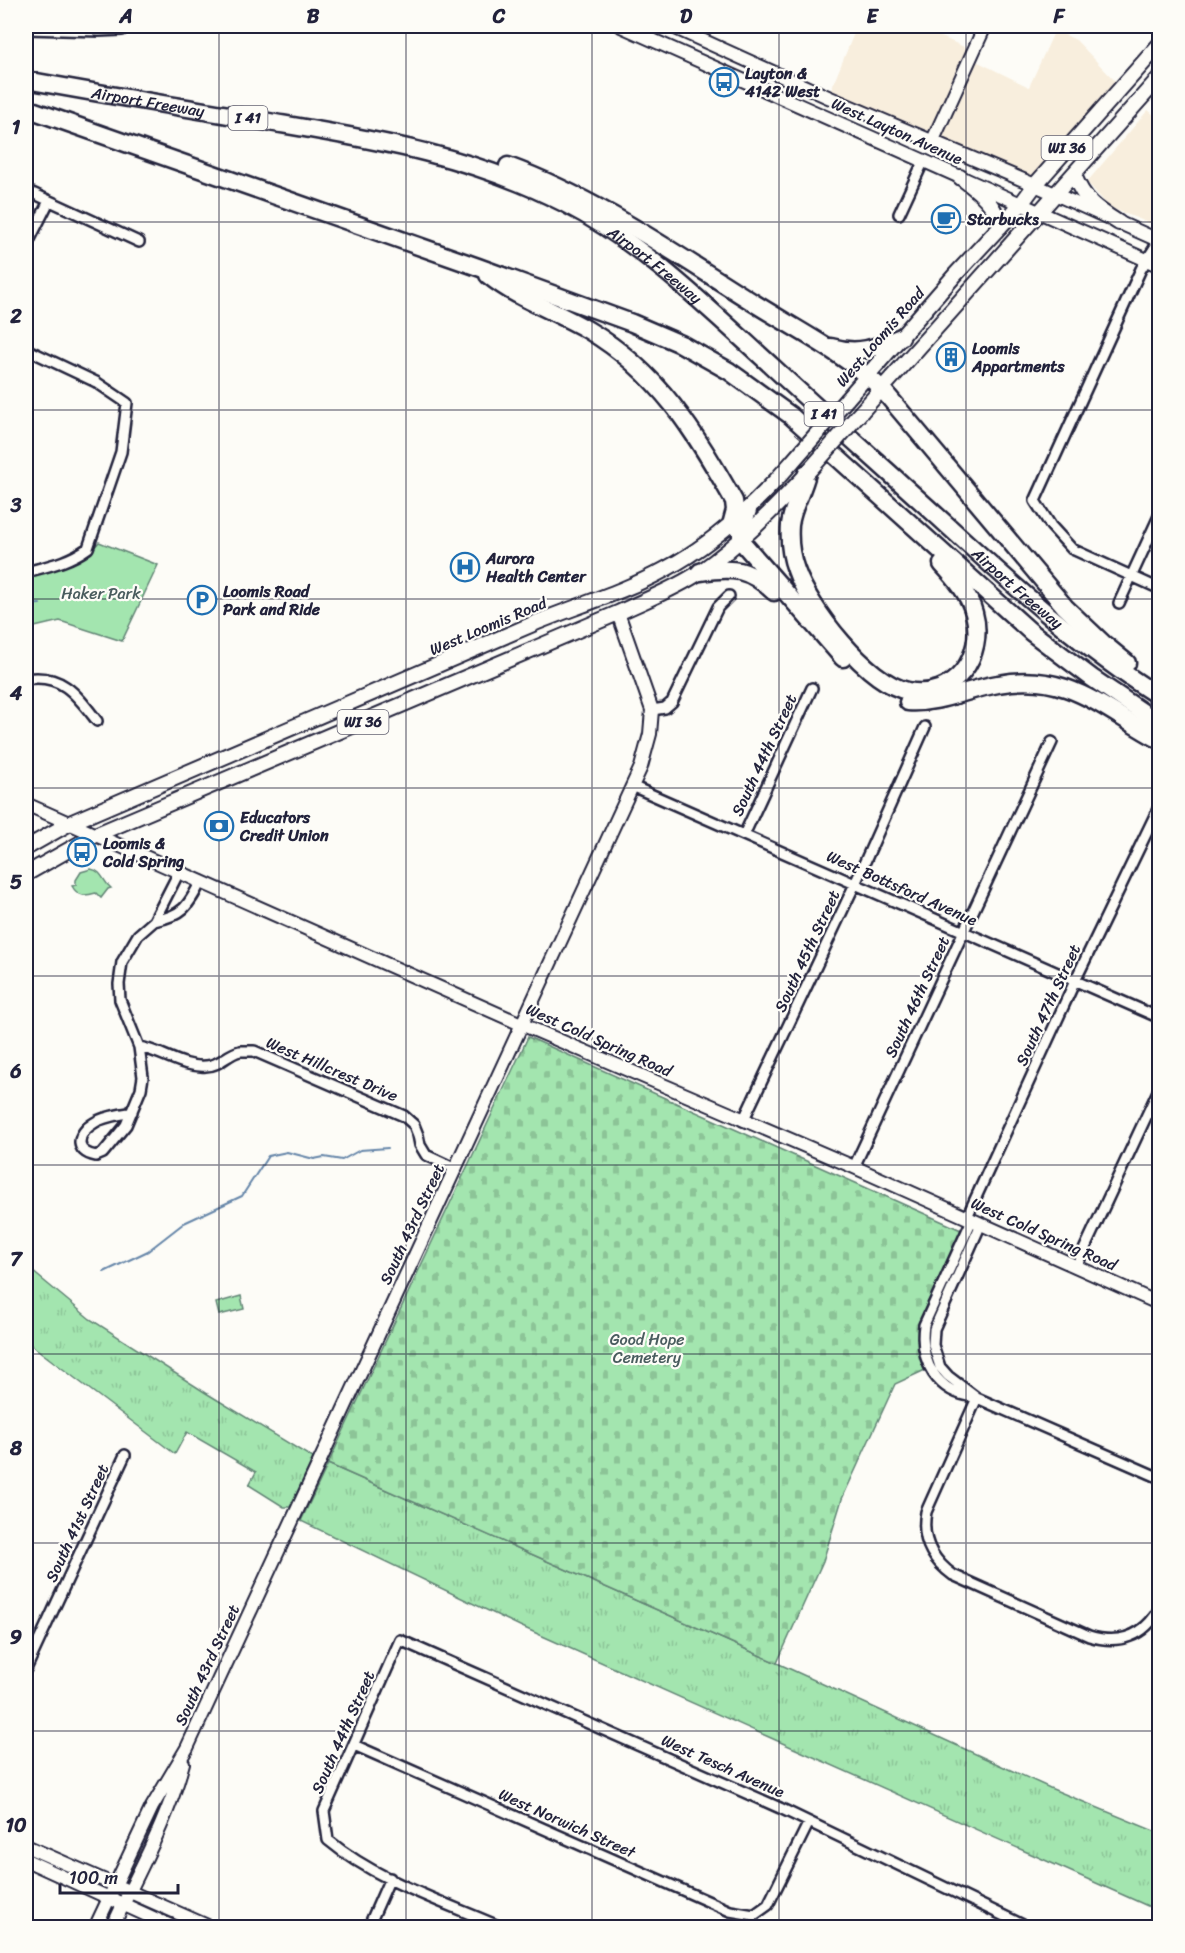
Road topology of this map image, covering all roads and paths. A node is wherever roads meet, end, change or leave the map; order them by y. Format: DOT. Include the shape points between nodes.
graph roads {
  1 [pos="126,26"];
  2 [pos="621,26"];
  3 [pos="671,26"];
  4 [pos="985,26"];
  5 [pos="26,29"];
  6 [pos="1160,44"];
  7 [pos="1160,65"];
  8 [pos="1160,77"];
  9 [pos="26,80"];
  10 [pos="1140,99"];
  11 [pos="26,108"];
  12 [pos="933,140"];
  13 [pos="924,160"];
  14 [pos="468,163"];
  15 [pos="1074,175"];
  16 [pos="960,177"];
  17 [pos="1035,185"];
  18 [pos="26,190"];
  19 [pos="1057,194"];
  20 [pos="49,201"];
  21 [pos="1021,204"];
  22 [pos="1040,213"];
  23 [pos="899,214"];
  24 [pos="1119,223"];
  25 [pos="1000,227"];
  26 [pos="1159,241"];
  27 [pos="139,242"];
  28 [pos="26,247"];
  29 [pos="1146,260"];
  30 [pos="1160,266"];
  31 [pos="478,267"];
  32 [pos="902,337"];
  33 [pos="818,343"];
  34 [pos="26,349"];
  35 [pos="869,377"];
  36 [pos="882,389"];
  37 [pos="807,473"];
  38 [pos="857,475"];
  39 [pos="748,510"];
  40 [pos="1160,514"];
  41 [pos="731,525"];
  42 [pos="741,541"];
  43 [pos="26,572"];
  44 [pos="699,572"];
  45 [pos="651,576"];
  46 [pos="1131,577"];
  47 [pos="1160,589"];
  48 [pos="609,595"];
  49 [pos="729,596"];
  50 [pos="1119,603"];
  51 [pos="618,613"];
  52 [pos="805,617"];
  53 [pos="564,636"];
  54 [pos="26,679"];
  55 [pos="1160,687"];
  56 [pos="812,688"];
  57 [pos="1160,697"];
  58 [pos="340,708"];
  59 [pos="652,710"];
  60 [pos="97,721"];
  61 [pos="1160,724"];
  62 [pos="350,727"];
  63 [pos="925,727"];
  64 [pos="1160,740"];
  65 [pos="1053,742"];
  66 [pos="632,786"];
  67 [pos="26,804"];
  68 [pos="1160,805"];
  69 [pos="70,823"];
  70 [pos="95,835"];
  71 [pos="744,835"];
  72 [pos="26,848"];
  73 [pos="179,872"];
  74 [pos="26,874"];
  75 [pos="201,882"];
  76 [pos="855,884"];
  77 [pos="154,921"];
  78 [pos="965,932"];
  79 [pos="1075,981"];
  80 [pos="1160,1018"];
  81 [pos="521,1024"];
  82 [pos="139,1047"];
  83 [pos="1160,1087"];
  84 [pos="132,1112"];
  85 [pos="743,1121"];
  86 [pos="854,1167"];
  87 [pos="456,1169"];
  88 [pos="973,1220"];
  89 [pos="1076,1268"];
  90 [pos="1160,1304"];
  91 [pos="977,1398"];
  92 [pos="125,1455"];
  93 [pos="1160,1478"];
  94 [pos="1160,1608"];
  95 [pos="400,1640"];
  96 [pos="26,1670"];
  97 [pos="354,1745"];
  98 [pos="187,1748"];
  99 [pos="808,1822"];
  100 [pos="26,1846"];
  101 [pos="26,1860"];
  102 [pos="390,1878"];
  103 [pos="116,1884"];
  104 [pos="130,1891"];
  105 [pos="109,1898"];
  106 [pos="123,1904"];
  107 [pos="95,1928"];
  108 [pos="112,1928"];
  109 [pos="175,1928"];
  110 [pos="212,1928"];
  111 [pos="368,1928"];
  112 [pos="502,1928"];
  113 [pos="1029,1928"];
  1 -- 5 [label="street" via="122,30 99,31"];
  2 -- 13 [label="main road, West Layton Avenue"];
  3 -- 12 [label="main road, West Layton Avenue"];
  4 -- 12 [label="main road"];
  6 -- 17 [label="main road, West Loomis Road / WI 36"];
  7 -- 10 [label="main road" via="1141,85"];
  8 -- 10 [label="main road, WI 36"];
  9 -- 14 [label="highway, Airport Freeway / I 41" via="372,140"];
  10 -- 15 [label="main road, WI 36"];
  11 -- 31 [label="highway, Airport Freeway / I 41"];
  12 -- 17 [label="main road, West Layton Avenue"];
  13 -- 16 [label="main road, West Layton Avenue"];
  13 -- 23 [label="street"];
  14 -- 33 [label="highway" via="483,158 577,195"];
  14 -- 57 [label="highway, Airport Freeway / I 41" via="567,205 643,253 1057,624"];
  15 -- 19 [label="main road, WI 36"];
  15 -- 24 [label="main road" via="1086,199"];
  16 -- 21 [label="main road, West Layton Avenue"];
  16 -- 25 [label="main road" via="987,201"];
  17 -- 19 [label="main road, West Layton Avenue"];
  17 -- 21 [label="main road, West Loomis Road / WI 36"];
  18 -- 20 [label="street"];
  19 -- 22 [label="main road, WI 36"];
  19 -- 24 [label="main road, West Layton Avenue"];
  20 -- 27 [label="street"];
  20 -- 28 [label="street"];
  21 -- 22 [label="main road, West Layton Avenue"];
  21 -- 25 [label="main road, West Loomis Road / WI 36"];
  22 -- 29 [label="main road, West Layton Avenue"];
  22 -- 36 [label="main road, WI 36"];
  24 -- 26 [label="main road, West Layton Avenue"];
  25 -- 32 [label="main road, West Loomis Road / WI 36"];
  26 -- 29 [label="street"];
  29 -- 30 [label="main road, West Layton Avenue"];
  29 -- 46 [label="street" via="1035,501 1068,547"];
  31 -- 38 [label="highway, Airport Freeway / I 41" via="632,323 729,371 790,415"];
  31 -- 41 [label="highway" via="507,290 611,346 666,396 734,501"];
  32 -- 33 [label="highway" via="857,352"];
  32 -- 35 [label="main road, West Loomis Road / WI 36"];
  33 -- 35 [label="highway"];
  34 -- 43 [label="street" via="96,381 126,403 121,452 88,548 63,562"];
  35 -- 36 [label="highway"];
  35 -- 39 [label="main road, West Loomis Road / WI 36, bridge"];
  36 -- 37 [label="main road, WI 36, bridge"];
  36 -- 55 [label="highway" via="1065,607 1105,645"];
  37 -- 38 [label="highway" via="792,515 790,538 796,569 811,601 863,664 887,683 921,692 944,687 963,673 975,650 978,632 970,603 951,573 873,497"];
  37 -- 42 [label="main road, WI 36"];
  38 -- 61 [label="highway, Airport Freeway / I 41" via="1031,632"];
  39 -- 41 [label="main road, West Loomis Road / WI 36"];
  39 -- 42 [label="highway"];
  40 -- 46 [label="street"];
  41 -- 45 [label="main road, West Loomis Road / WI 36" via="692,554"];
  42 -- 44 [label="main road, WI 36"];
  42 -- 52 [label="highway"];
  44 -- 51 [label="main road, WI 36"];
  44 -- 52 [label="highway" via="729,569 754,575"];
  45 -- 48 [label="main road, West Loomis Road / WI 36"];
  45 -- 51 [label="main road" via="622,600"];
  46 -- 47 [label="street"];
  46 -- 50 [label="street"];
  48 -- 53 [label="main road" via="595,614"];
  48 -- 58 [label="main road, West Loomis Road / WI 36"];
  49 -- 59 [label="street" via="718,607 672,702"];
  51 -- 53 [label="main road, WI 36"];
  51 -- 59 [label="main road, South 43rd Street"];
  52 -- 64 [label="highway" via="854,670 894,698 931,702 1001,683 1051,683 1090,697"];
  53 -- 62 [label="main road, WI 36"];
  54 -- 60 [label="street" via="54,680 76,693"];
  56 -- 71 [label="street, South 44th Street"];
  58 -- 62 [label="main road"];
  58 -- 69 [label="main road, West Loomis Road / WI 36"];
  59 -- 66 [label="main road, South 43rd Street" via="646,751"];
  62 -- 70 [label="main road, WI 36"];
  63 -- 76 [label="street, South 45th Street"];
  65 -- 78 [label="street, South 46th Street"];
  66 -- 71 [label="street, West Bottsford Avenue"];
  66 -- 81 [label="main road, South 43rd Street"];
  67 -- 69 [label="main road, West Cold Spring Road"];
  68 -- 79 [label="street, South 47th Street"];
  69 -- 70 [label="main road, West Cold Spring Road"];
  69 -- 72 [label="main road, West Loomis Road / WI 36"];
  70 -- 73 [label="main road, West Cold Spring Road"];
  70 -- 74 [label="main road, WI 36"];
  71 -- 76 [label="street, West Bottsford Avenue"];
  73 -- 75 [label="main road, West Cold Spring Road"];
  73 -- 77 [label="street"];
  75 -- 77 [label="street" via="182,911"];
  75 -- 81 [label="main road, West Cold Spring Road"];
  76 -- 78 [label="street, West Bottsford Avenue"];
  76 -- 85 [label="street, South 45th Street"];
  77 -- 82 [label="street" via="131,945 122,962 119,984 123,1009"];
  78 -- 79 [label="street, West Bottsford Avenue"];
  78 -- 86 [label="street, South 46th Street"];
  79 -- 80 [label="street, West Bottsford Avenue"];
  79 -- 88 [label="street, South 47th Street"];
  81 -- 85 [label="main road, West Cold Spring Road"];
  81 -- 87 [label="main road, South 43rd Street"];
  82 -- 84 [label="street" via="143,1077"];
  82 -- 87 [label="street, West Hillcrest Drive" via="154,1049 192,1066 219,1064 240,1051 254,1051 404,1116 414,1125 426,1155"];
  83 -- 89 [label="street"];
  84 -- 84 [label="street" via="103,1153 96,1156 83,1152 80,1141 94,1122"];
  85 -- 86 [label="main road, West Cold Spring Road"];
  86 -- 88 [label="main road, West Cold Spring Road"];
  87 -- 98 [label="main road, South 43rd Street"];
  88 -- 89 [label="main road, West Cold Spring Road"];
  88 -- 91 [label="street, South 47th Street" via="923,1351 941,1383 962,1396"];
  89 -- 90 [label="main road, West Cold Spring Road"];
  91 -- 93 [label="street"];
  91 -- 94 [label="street" via="926,1512 925,1536 935,1559 953,1575 1103,1640 1116,1641 1134,1635 1149,1624"];
  92 -- 96 [label="street, South 41st Street"];
  95 -- 97 [label="street, South 44th Street"];
  95 -- 99 [label="street, West Tesch Avenue"];
  97 -- 99 [label="street, West Norwich Street" via="730,1911 754,1915 768,1905"];
  97 -- 102 [label="street, South 44th Street" via="324,1811 328,1840 347,1856"];
  98 -- 103 [label="main road, South 43rd Street" via="152,1807"];
  98 -- 104 [label="main road, South 43rd Street" via="179,1779"];
  99 -- 113 [label="street, West Tesch Avenue"];
  100 -- 103 [label="main road"];
  101 -- 105 [label="main road"];
  102 -- 111 [label="street"];
  102 -- 112 [label="street"];
  103 -- 104 [label="main road"];
  103 -- 105 [label="main road, South 43rd Street"];
  104 -- 106 [label="main road, South 43rd Street"];
  104 -- 110 [label="main road"];
  105 -- 106 [label="main road"];
  105 -- 107 [label="main road, South 43rd Street"];
  106 -- 108 [label="main road, South 43rd Street"];
  106 -- 109 [label="main road"];
}
